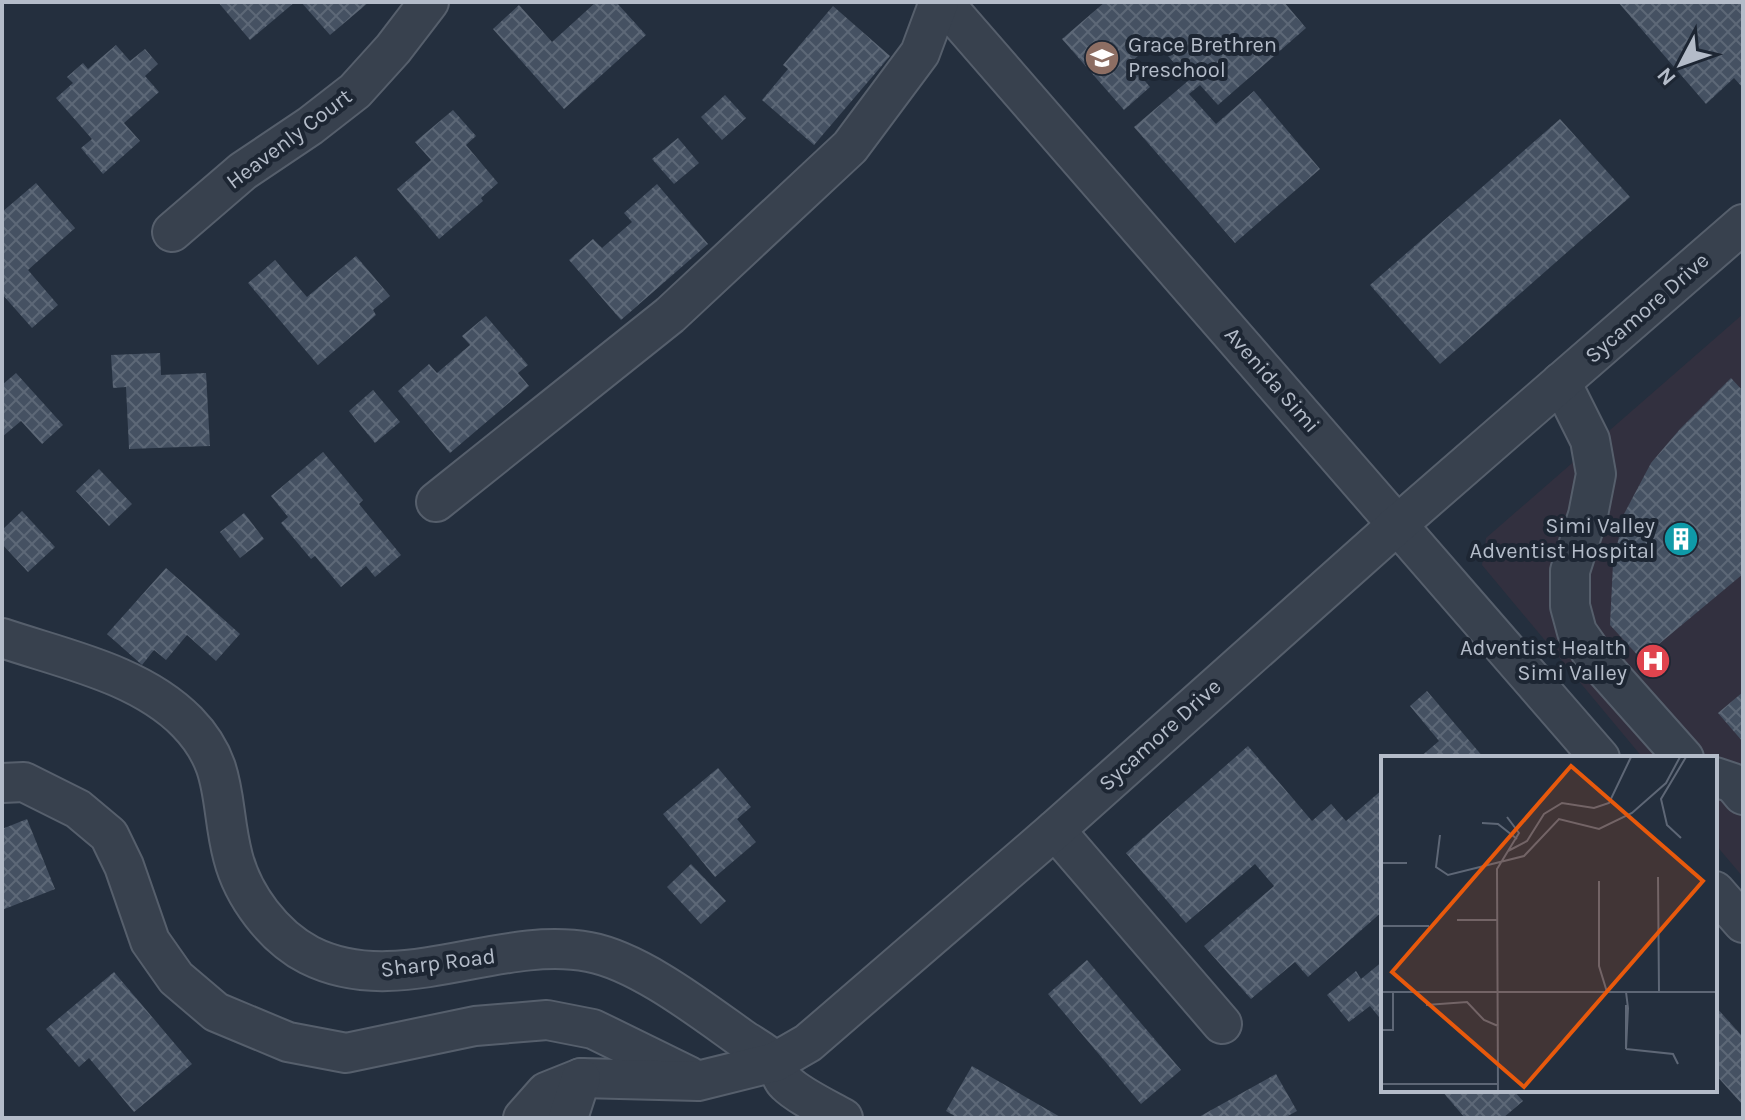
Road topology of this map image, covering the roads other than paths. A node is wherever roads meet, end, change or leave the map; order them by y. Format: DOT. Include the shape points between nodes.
graph roads {
  1 [pos="429,2"];
  2 [pos="941,2"];
  3 [pos="1743,224"];
  4 [pos="172,232"];
  5 [pos="1561,382"];
  6 [pos="436,502"];
  7 [pos="1397,525"];
  8 [pos="2,638"];
  9 [pos="1598,756"];
  10 [pos="1682,756"];
  11 [pos="1717,778"];
  12 [pos="2,783"];
  13 [pos="1743,795"];
  14 [pos="1055,830"];
  15 [pos="1717,893"];
  16 [pos="1743,923"];
  17 [pos="1222,1024"];
  18 [pos="775,1062"];
  19 [pos="581,1078"];
  20 [pos="698,1081"];
  21 [pos="523,1118"];
  22 [pos="568,1118"];
  23 [pos="843,1118"];
  1 -- 4 [label="street, Heavenly Court" via="355,91 243,171"];
  2 -- 6 [label="street" via="920,53 850,147 670,315"];
  2 -- 7 [label="street, Avenida Simi"];
  3 -- 5 [label="street, Sycamore Drive"];
  5 -- 7 [label="street, Sycamore Drive"];
  5 -- 10 [label="street" via="1590,440 1596,474 1570,571 1577,632"];
  7 -- 9 [label="street, Avenida Simi"];
  7 -- 14 [label="street, Sycamore Drive"];
  8 -- 18 [label="street, Sharp Road" via="121,679 158,697 187,722 207,746 222,782 233,857 244,884 261,914 308,954 341,968 384,973 547,949 590,952 636,969"];
  11 -- 13 [label="street" via="1733,783"];
  12 -- 20 [label="street" via="24,782 78,809 109,835 150,941 176,978 216,1012 288,1042 346,1053 475,1026 547,1020 593,1029"];
  14 -- 17 [label="street"];
  14 -- 18 [label="street, Sycamore Drive" via="839,1018"];
  15 -- 16 [label="street"];
  18 -- 20 [label="street, Sycamore Drive"];
  18 -- 23 [label="street, Sharp Road" via="785,1083"];
  19 -- 20 [label="street, Sycamore Drive"];
  19 -- 21 [label="street, Sycamore Drive" via="546,1092"];
  19 -- 22 [label="street"];
}
